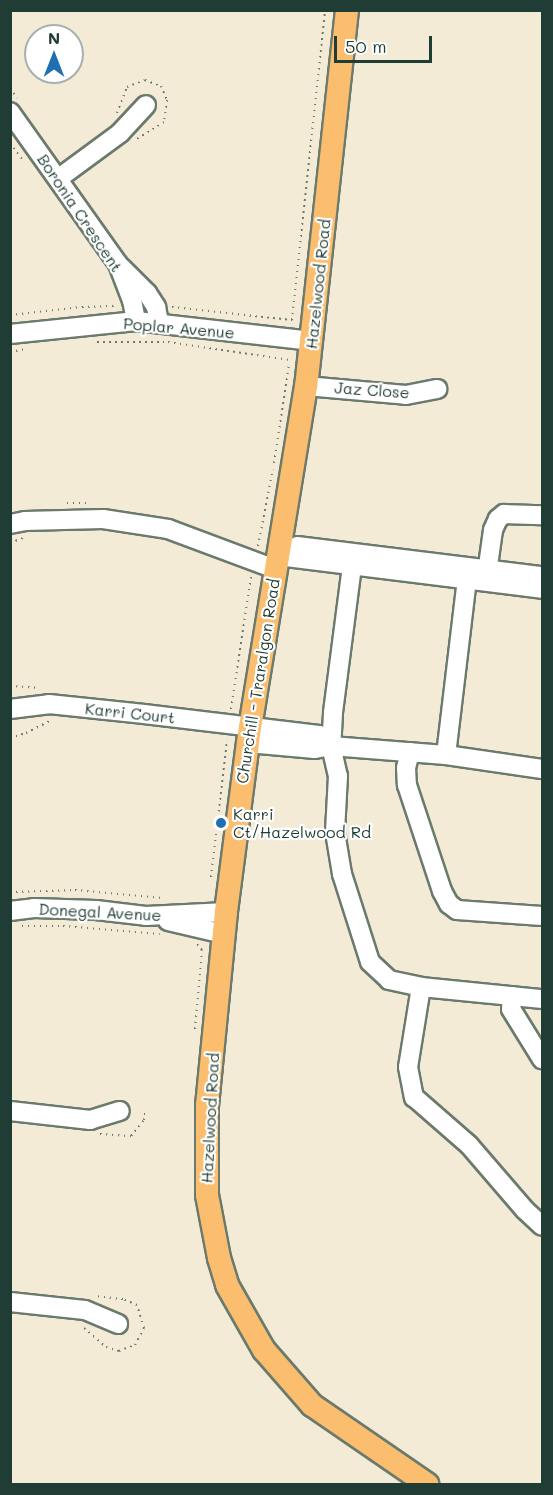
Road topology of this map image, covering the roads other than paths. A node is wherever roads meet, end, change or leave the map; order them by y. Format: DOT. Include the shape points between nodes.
graph roads {
  1 [pos="347,10"];
  2 [pos="146,105"];
  3 [pos="10,112"];
  4 [pos="59,178"];
  5 [pos="118,264"];
  6 [pos="136,321"];
  7 [pos="159,323"];
  8 [pos="10,334"];
  9 [pos="312,340"];
  10 [pos="306,386"];
  11 [pos="437,389"];
  12 [pos="543,514"];
  13 [pos="10,524"];
  14 [pos="278,556"];
  15 [pos="352,566"];
  16 [pos="463,575"];
  17 [pos="543,576"];
  18 [pos="495,577"];
  19 [pos="543,589"];
  20 [pos="10,710"];
  21 [pos="249,734"];
  22 [pos="332,746"];
  23 [pos="410,753"];
  24 [pos="446,755"];
  25 [pos="543,769"];
  26 [pos="543,916"];
  27 [pos="11,919"];
  28 [pos="225,923"];
  29 [pos="422,987"];
  30 [pos="512,996"];
  31 [pos="543,999"];
  32 [pos="543,1059"];
  33 [pos="10,1111"];
  34 [pos="120,1111"];
  35 [pos="543,1226"];
  36 [pos="10,1302"];
  37 [pos="118,1324"];
  38 [pos="427,1485"];
  1 -- 9 [label="main road, Hazelwood Road"];
  2 -- 4 [label="street" via="120,133"];
  3 -- 4 [label="street, Boronia Crescent"];
  4 -- 5 [label="street, Boronia Crescent"];
  5 -- 6 [label="street, Boronia Crescent"];
  5 -- 7 [label="street" via="147,293 156,307"];
  6 -- 7 [label="street, Poplar Avenue"];
  6 -- 8 [label="street, Poplar Avenue"];
  7 -- 9 [label="street, Poplar Avenue"];
  9 -- 10 [label="main road, Hazelwood Road"];
  10 -- 11 [label="street, Jaz Close" via="406,395"];
  10 -- 14 [label="main road, Hazelwood Road"];
  12 -- 18 [label="street" via="504,513 498,519 493,530"];
  13 -- 14 [label="street" via="103,519 168,529"];
  14 -- 15 [label="street"];
  14 -- 16 [label="street"];
  14 -- 21 [label="main road, Churchill - Traralgon Road"];
  15 -- 16 [label="street"];
  15 -- 22 [label="street"];
  16 -- 18 [label="street"];
  16 -- 24 [label="street"];
  17 -- 18 [label="street"];
  18 -- 19 [label="street"];
  20 -- 21 [label="street, Karri Court" via="49,704"];
  21 -- 22 [label="street, Karri Court" via="315,749"];
  21 -- 28 [label="main road, Churchill - Traralgon Road"];
  22 -- 23 [label="street, Karri Court"];
  22 -- 29 [label="street" via="338,776 335,832 342,874 361,939 370,962 389,980"];
  23 -- 24 [label="street, Karri Court"];
  23 -- 26 [label="street" via="407,785 449,904 457,910"];
  24 -- 25 [label="street, Karri Court"];
  27 -- 28 [label="street, Donegal Avenue" via="34,908 86,909"];
  28 -- 38 [label="main road, Hazelwood Road" via="205,1150 210,1218 227,1285 264,1350 312,1405"];
  29 -- 30 [label="street"];
  29 -- 35 [label="street" via="408,1067 414,1097 469,1145"];
  30 -- 31 [label="street"];
  30 -- 32 [label="street" via="511,1009"];
  33 -- 34 [label="street" via="90,1120"];
  36 -- 37 [label="street" via="85,1310"];
}
